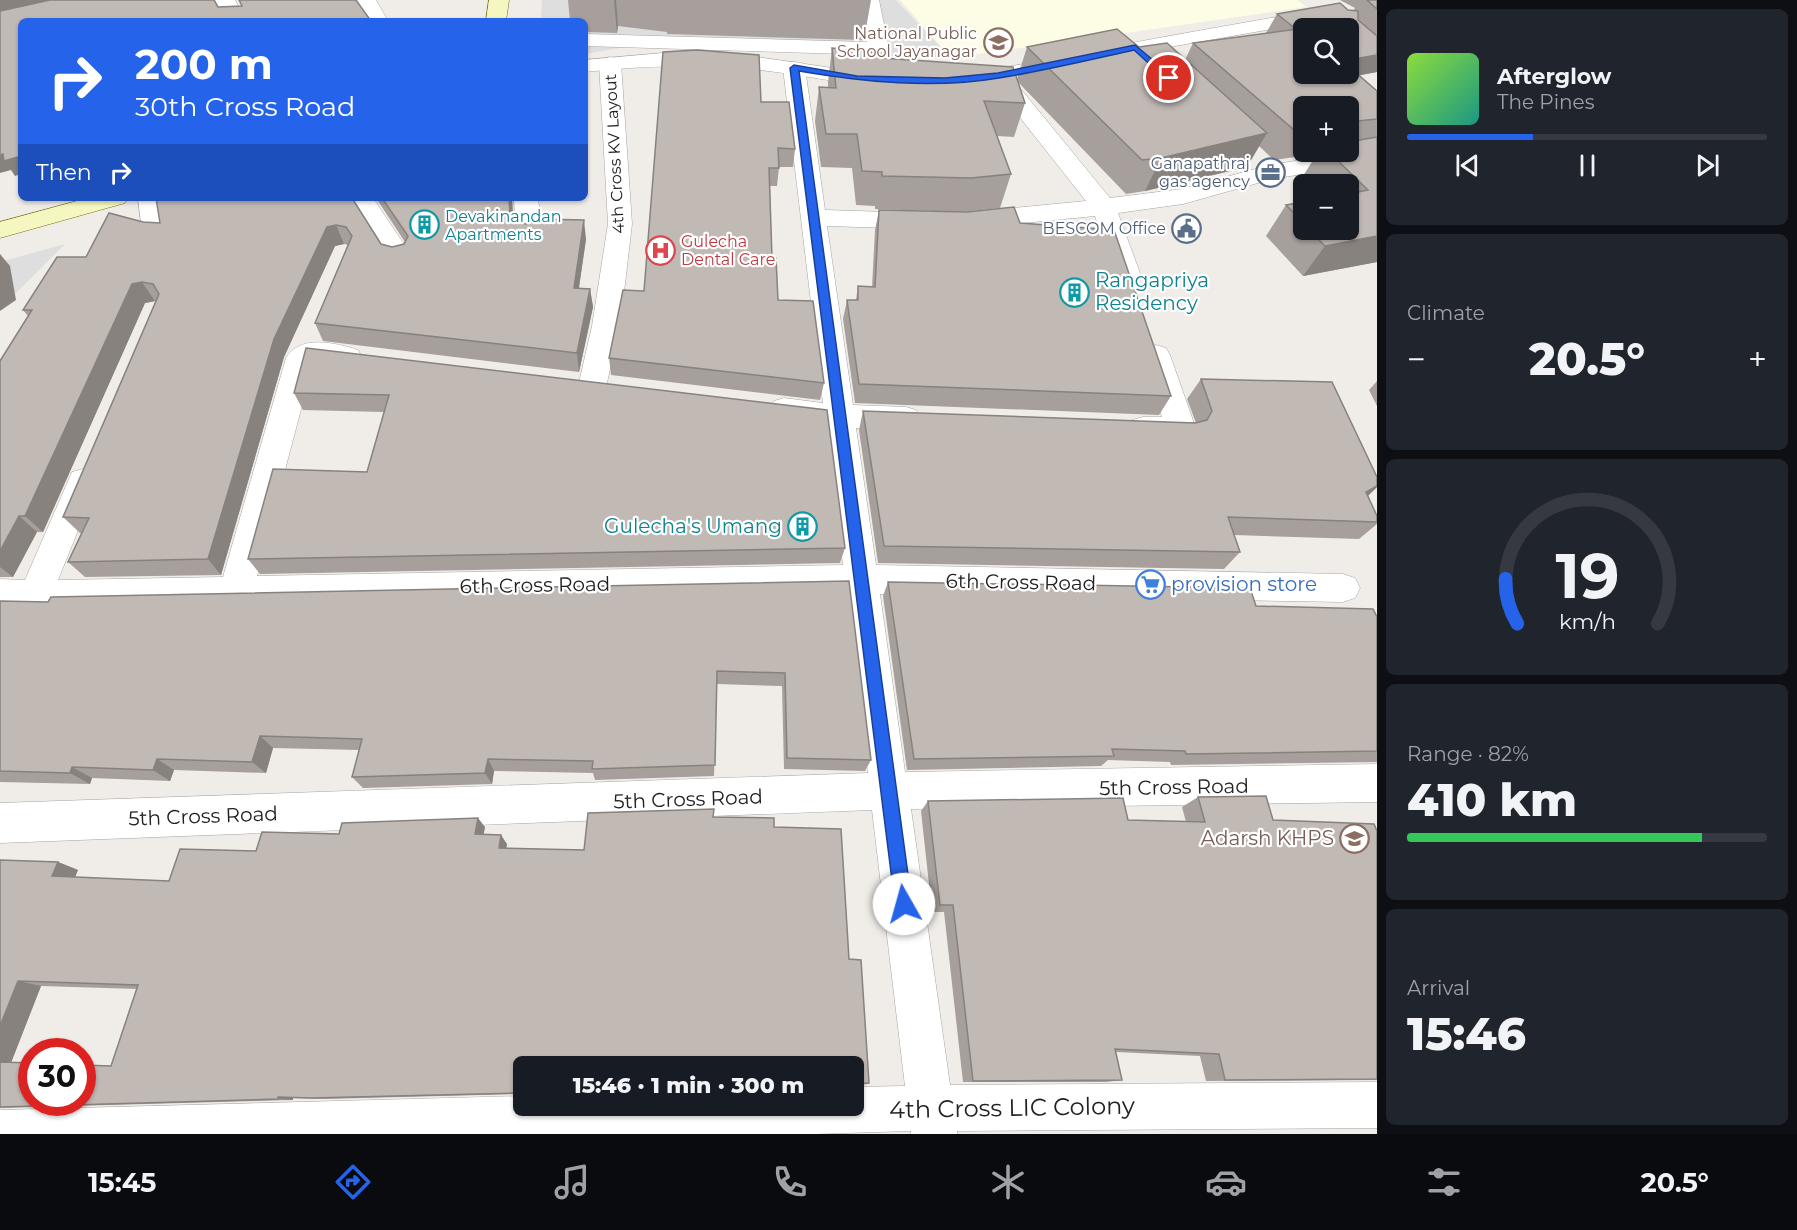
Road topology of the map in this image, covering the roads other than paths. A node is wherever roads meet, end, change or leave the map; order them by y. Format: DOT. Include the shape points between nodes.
graph roads {
  1 [pos="225,0"];
  2 [pos="366,0"];
  3 [pos="499,0"];
  4 [pos="869,0"];
  5 [pos="1326,6"];
  6 [pos="234,18"];
  7 [pos="376,18"];
  8 [pos="496,18"];
  9 [pos="588,40"];
  10 [pos="1135,47"];
  11 [pos="1152,62"];
  12 [pos="610,63"];
  13 [pos="588,66"];
  14 [pos="794,68"];
  15 [pos="998,76"];
  16 [pos="956,80"];
  17 [pos="890,81"];
  18 [pos="1252,153"];
  19 [pos="1377,155"];
  20 [pos="1270,172"];
  21 [pos="27,201"];
  22 [pos="105,201"];
  23 [pos="150,201"];
  24 [pos="363,201"];
  25 [pos="526,201"];
  26 [pos="1104,207"];
  27 [pos="0,208"];
  28 [pos="814,218"];
  29 [pos="0,230"];
  30 [pos="155,231"];
  31 [pos="529,233"];
  32 [pos="399,256"];
  33 [pos="1135,296"];
  34 [pos="313,327"];
  35 [pos="1147,329"];
  36 [pos="300,358"];
  37 [pos="372,360"];
  38 [pos="622,389"];
  39 [pos="759,406"];
  40 [pos="840,416"];
  41 [pos="934,419"];
  42 [pos="1111,427"];
  43 [pos="94,455"];
  44 [pos="861,579"];
  45 [pos="1343,588"];
  46 [pos="236,591"];
  47 [pos="0,594"];
  48 [pos="35,595"];
  49 [pos="1377,783"];
  50 [pos="889,791"];
  51 [pos="0,823"];
  52 [pos="1377,1105"];
  53 [pos="932,1121"];
  54 [pos="0,1133"];
  1 -- 6 [label="street"];
  2 -- 7 [label="street"];
  3 -- 8 [label="main road"];
  4 -- 9 [label="street" via="879,49"];
  5 -- 10 [label="street"];
  10 -- 11 [label="street"];
  10 -- 15 [label="street"];
  12 -- 13 [label="street"];
  12 -- 14 [label="street" via="697,60"];
  12 -- 38 [label="street, 4th Cross KV Layout" via="620,224 606,326 581,385"];
  14 -- 17 [label="street"];
  14 -- 28 [label="street"];
  15 -- 16 [label="street"];
  15 -- 26 [label="street"];
  18 -- 20 [label="street"];
  19 -- 20 [label="street"];
  20 -- 26 [label="street" via="1183,196"];
  21 -- 27 [label="main road"];
  22 -- 29 [label="main road"];
  23 -- 30 [label="street"];
  24 -- 32 [label="street"];
  25 -- 31 [label="street"];
  26 -- 28 [label="street" via="944,221"];
  26 -- 33 [label="street"];
  28 -- 40 [label="street"];
  34 -- 36 [label="street"];
  35 -- 42 [label="street" via="1181,429"];
  36 -- 37 [label="street" via="311,352"];
  36 -- 46 [label="street"];
  39 -- 40 [label="street"];
  40 -- 41 [label="street"];
  40 -- 44 [label="street"];
  43 -- 48 [label="street"];
  44 -- 45 [label="street, 6th Cross Road"];
  44 -- 46 [label="street, 6th Cross Road"];
  44 -- 50 [label="street"];
  46 -- 48 [label="street, 6th Cross Road"];
  47 -- 48 [label="street, 6th Cross Road"];
  49 -- 50 [label="street, 5th Cross Road"];
  50 -- 51 [label="street, 5th Cross Road"];
  50 -- 53 [label="street"];
  52 -- 53 [label="street, 4th Cross LIC Colony"];
  53 -- 54 [label="street, 4th Cross LIC Colony"];
}
